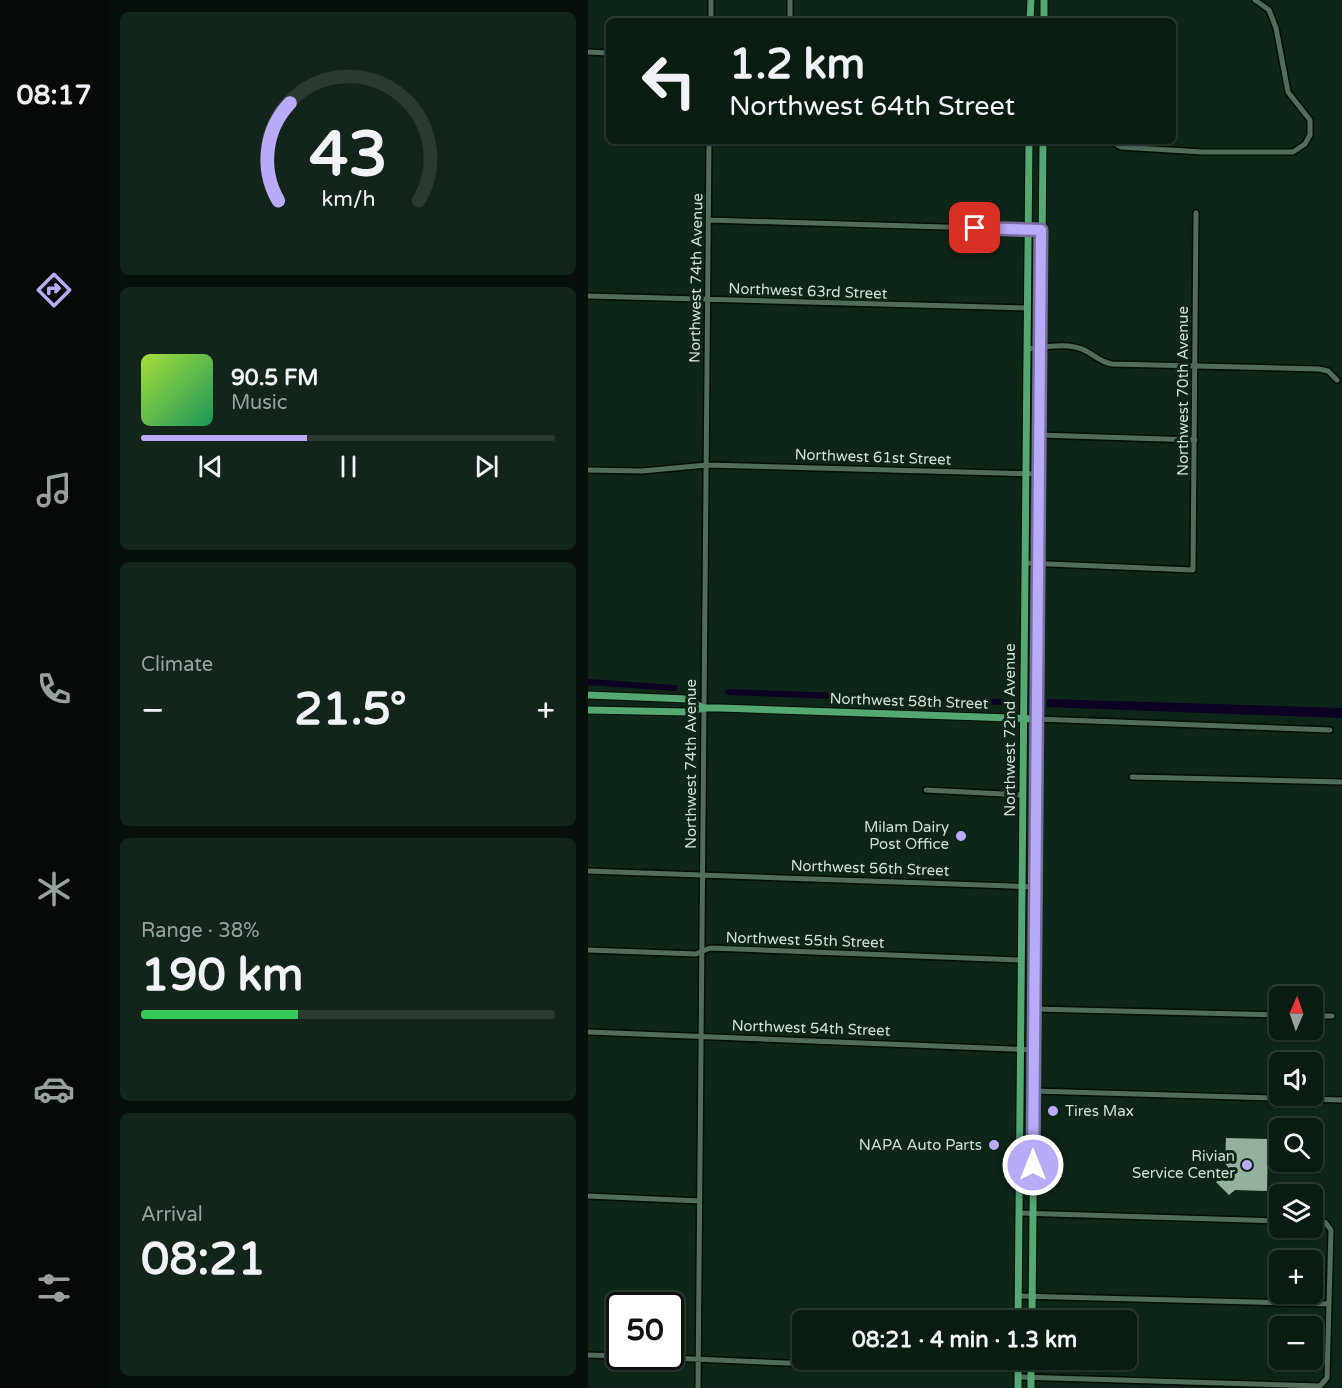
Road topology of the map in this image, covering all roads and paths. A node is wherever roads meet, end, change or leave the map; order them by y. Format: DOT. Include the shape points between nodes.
graph roads {
  1 [pos="711,0"];
  2 [pos="790,0"];
  3 [pos="1031,0"];
  4 [pos="1044,0"];
  5 [pos="1255,0"];
  6 [pos="711,18"];
  7 [pos="790,18"];
  8 [pos="1030,18"];
  9 [pos="1044,18"];
  10 [pos="588,52"];
  11 [pos="606,53"];
  12 [pos="710,144"];
  13 [pos="1029,144"];
  14 [pos="1043,144"];
  15 [pos="1116,144"];
  16 [pos="1196,213"];
  17 [pos="709,220"];
  18 [pos="1028,230"];
  19 [pos="1041,230"];
  20 [pos="588,296"];
  21 [pos="709,300"];
  22 [pos="1028,308"];
  23 [pos="1040,347"];
  24 [pos="1028,349"];
  25 [pos="1196,365"];
  26 [pos="1337,380"];
  27 [pos="1039,435"];
  28 [pos="1195,440"];
  29 [pos="707,465"];
  30 [pos="588,470"];
  31 [pos="1026,474"];
  32 [pos="1039,474"];
  33 [pos="1025,563"];
  34 [pos="1038,564"];
  35 [pos="588,695"];
  36 [pos="703,708"];
  37 [pos="588,710"];
  38 [pos="1023,718"];
  39 [pos="1037,719"];
  40 [pos="1330,730"];
  41 [pos="1132,777"];
  42 [pos="1342,782"];
  43 [pos="926,790"];
  44 [pos="1023,795"];
  45 [pos="588,871"];
  46 [pos="703,875"];
  47 [pos="1022,886"];
  48 [pos="1036,887"];
  49 [pos="588,950"];
  50 [pos="702,951"];
  51 [pos="1021,960"];
  52 [pos="1035,1009"];
  53 [pos="1269,1015"];
  54 [pos="1323,1016"];
  55 [pos="1332,1016"];
  56 [pos="588,1032"];
  57 [pos="702,1036"];
  58 [pos="1021,1049"];
  59 [pos="1034,1050"];
  60 [pos="1034,1091"];
  61 [pos="1342,1100"];
  62 [pos="588,1196"];
  63 [pos="700,1201"];
  64 [pos="1019,1214"];
  65 [pos="1033,1214"];
  66 [pos="1269,1221"];
  67 [pos="1323,1222"];
  68 [pos="1018,1296"];
  69 [pos="1032,1296"];
  70 [pos="1329,1304"];
  71 [pos="1018,1310"];
  72 [pos="1032,1310"];
  73 [pos="588,1355"];
  74 [pos="606,1356"];
  75 [pos="684,1358"];
  76 [pos="699,1359"];
  77 [pos="792,1363"];
  78 [pos="1018,1370"];
  79 [pos="1031,1370"];
  80 [pos="1018,1377"];
  81 [pos="1031,1377"];
  82 [pos="698,1388"];
  83 [pos="1018,1388"];
  84 [pos="1031,1388"];
  1 -- 6 [label="street"];
  2 -- 7 [label="street"];
  3 -- 8 [label="main road"];
  4 -- 9 [label="main road"];
  5 -- 15 [label="street" via="1269,10 1288,92 1310,120 1310,135 1305,144 1293,152 1203,152"];
  10 -- 11 [label="street"];
  12 -- 17 [label="street, Northwest 74th Avenue"];
  13 -- 18 [label="main road, Northwest 72nd Avenue"];
  14 -- 19 [label="main road, Northwest 72nd Avenue"];
  16 -- 25 [label="street, Northwest 70th Avenue"];
  17 -- 18 [label="street"];
  17 -- 21 [label="street, Northwest 74th Avenue"];
  18 -- 19 [label="street"];
  18 -- 22 [label="main road, Northwest 72nd Avenue"];
  19 -- 23 [label="main road, Northwest 72nd Avenue"];
  20 -- 21 [label="street, Northwest 63rd Street"];
  21 -- 22 [label="street, Northwest 63rd Street"];
  21 -- 29 [label="street, Northwest 74th Avenue"];
  22 -- 24 [label="main road, Northwest 72nd Avenue"];
  23 -- 24 [label="street"];
  23 -- 25 [label="street" via="1080,348 1112,364"];
  23 -- 27 [label="main road, Northwest 72nd Avenue"];
  24 -- 31 [label="main road, Northwest 72nd Avenue"];
  25 -- 26 [label="street" via="1316,368 1328,371"];
  25 -- 28 [label="street, Northwest 70th Avenue"];
  27 -- 28 [label="street"];
  27 -- 32 [label="main road, Northwest 72nd Avenue"];
  28 -- 34 [label="street, Northwest 70th Avenue" via="1193,570"];
  29 -- 30 [label="street, Northwest 61st Street" via="642,471"];
  29 -- 31 [label="street, Northwest 61st Street"];
  29 -- 36 [label="street, Northwest 74th Avenue"];
  31 -- 32 [label="street, Northwest 61st Street"];
  31 -- 33 [label="main road, Northwest 72nd Avenue"];
  32 -- 34 [label="main road, Northwest 72nd Avenue"];
  33 -- 34 [label="street"];
  33 -- 38 [label="main road, Northwest 72nd Avenue"];
  34 -- 39 [label="main road, Northwest 72nd Avenue"];
  35 -- 36 [label="main road, Northwest 58th Street" via="687,699"];
  36 -- 37 [label="main road, Northwest 58th Street" via="687,712"];
  36 -- 38 [label="main road, Northwest 58th Street"];
  36 -- 46 [label="street, Northwest 74th Avenue"];
  38 -- 39 [label="main road, Northwest 58th Street"];
  38 -- 44 [label="main road, Northwest 72nd Avenue"];
  39 -- 40 [label="street, Northwest 58th Street"];
  39 -- 48 [label="main road, Northwest 72nd Avenue"];
  41 -- 42 [label="street"];
  43 -- 44 [label="street"];
  44 -- 47 [label="main road, Northwest 72nd Avenue"];
  45 -- 46 [label="street, Northwest 56th Street"];
  46 -- 47 [label="street, Northwest 56th Street"];
  46 -- 50 [label="street, Northwest 74th Avenue"];
  47 -- 48 [label="street, Northwest 56th Street"];
  47 -- 51 [label="main road, Northwest 72nd Avenue"];
  48 -- 52 [label="main road, Northwest 72nd Avenue"];
  49 -- 50 [label="street, Northwest 55th Street" via="696,954"];
  50 -- 51 [label="street, Northwest 55th Street" via="710,948"];
  50 -- 57 [label="street, Northwest 74th Avenue"];
  51 -- 58 [label="main road, Northwest 72nd Avenue"];
  52 -- 53 [label="street"];
  52 -- 59 [label="main road, Northwest 72nd Avenue"];
  54 -- 55 [label="street"];
  56 -- 57 [label="street, Northwest 54th Street"];
  57 -- 58 [label="street, Northwest 54th Street"];
  57 -- 63 [label="street, Northwest 74th Avenue"];
  58 -- 59 [label="street, Northwest 54th Street"];
  58 -- 64 [label="main road, Northwest 72nd Avenue"];
  59 -- 60 [label="main road, Northwest 72nd Avenue"];
  60 -- 61 [label="street"];
  60 -- 65 [label="main road, Northwest 72nd Avenue"];
  62 -- 63 [label="street"];
  63 -- 76 [label="street, Northwest 74th Avenue"];
  64 -- 65 [label="street"];
  64 -- 68 [label="main road, Northwest 72nd Avenue"];
  65 -- 66 [label="street"];
  65 -- 69 [label="main road, Northwest 72nd Avenue"];
  67 -- 70 [label="street" via="1331,1230"];
  68 -- 69 [label="street"];
  68 -- 71 [label="main road, Northwest 72nd Avenue"];
  69 -- 70 [label="street"];
  69 -- 72 [label="main road, Northwest 72nd Avenue"];
  70 -- 81 [label="street" via="1327,1378 1320,1386"];
  73 -- 74 [label="street"];
  75 -- 76 [label="street"];
  76 -- 77 [label="street"];
  76 -- 82 [label="street, Northwest 74th Avenue"];
  78 -- 80 [label="main road"];
  79 -- 81 [label="main road"];
  80 -- 81 [label="street"];
  80 -- 83 [label="main road"];
  81 -- 84 [label="main road"];
}
